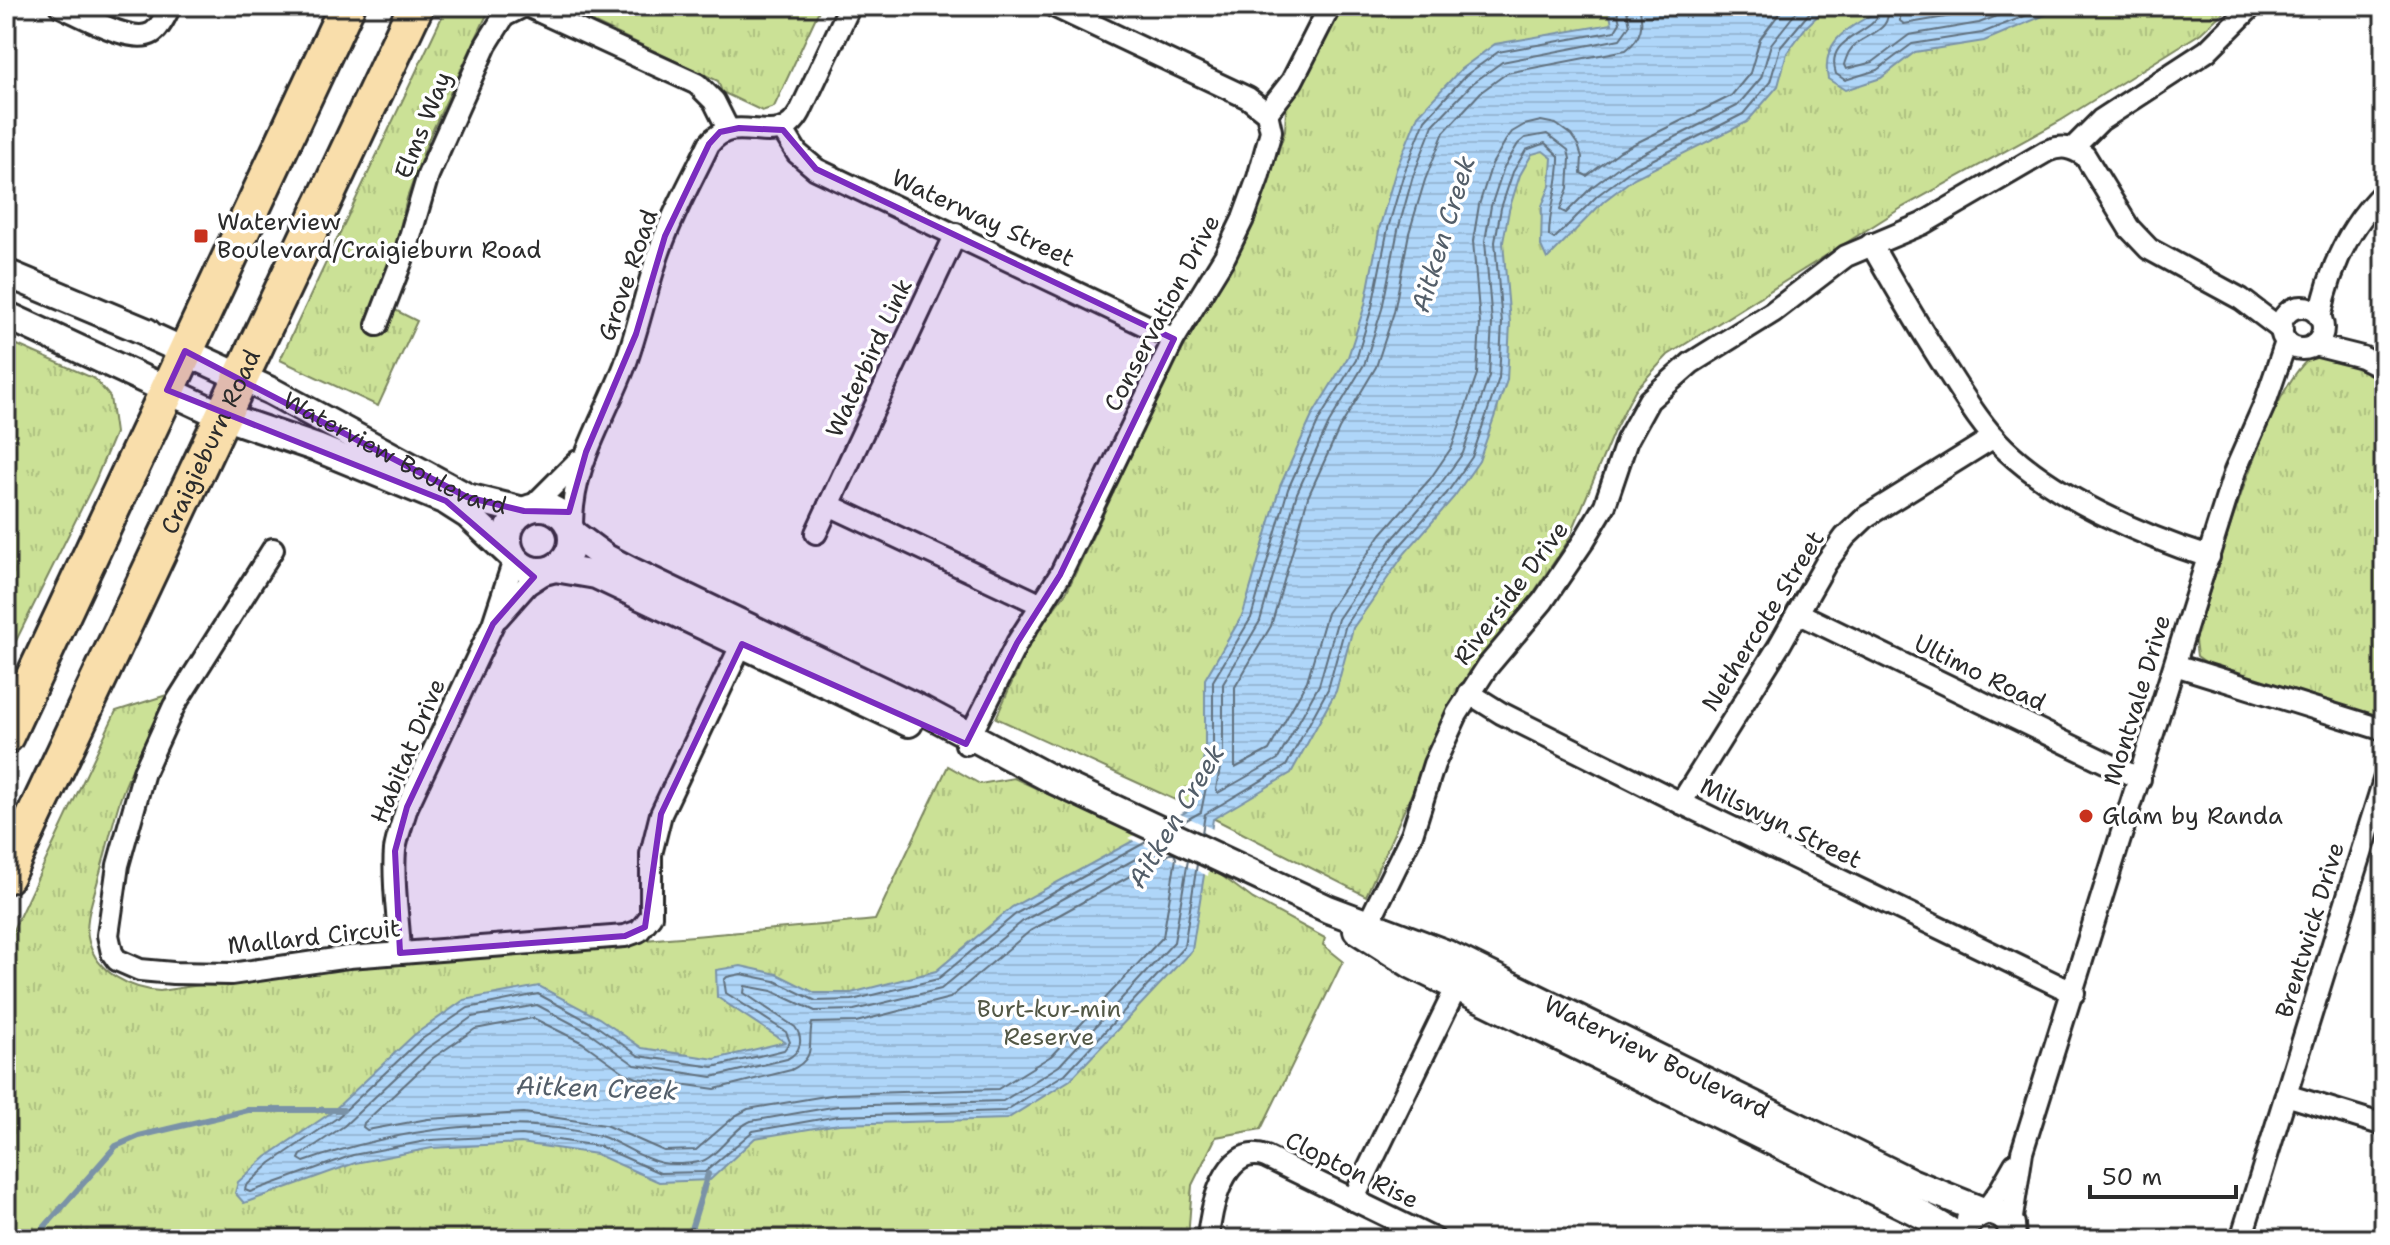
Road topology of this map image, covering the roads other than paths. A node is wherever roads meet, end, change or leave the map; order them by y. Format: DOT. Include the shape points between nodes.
graph roads {
  1 [pos="60,6"];
  2 [pos="170,6"];
  3 [pos="347,6"];
  4 [pos="416,6"];
  5 [pos="526,6"];
  6 [pos="850,6"];
  7 [pos="1053,6"];
  8 [pos="1330,6"];
  9 [pos="2252,6"];
  10 [pos="1267,113"];
  11 [pos="728,129"];
  12 [pos="783,130"];
  13 [pos="2073,148"];
  14 [pos="2384,192"];
  15 [pos="956,234"];
  16 [pos="1871,244"];
  17 [pos="2334,266"];
  18 [pos="6,273"];
  19 [pos="2241,299"];
  20 [pos="2296,309"];
  21 [pos="6,315"];
  22 [pos="2321,321"];
  23 [pos="377,325"];
  24 [pos="1174,339"];
  25 [pos="2296,341"];
  26 [pos="185,351"];
  27 [pos="2362,357"];
  28 [pos="2384,368"];
  29 [pos="240,378"];
  30 [pos="167,390"];
  31 [pos="223,416"];
  32 [pos="1994,437"];
  33 [pos="586,452"];
  34 [pos="829,505"];
  35 [pos="527,509"];
  36 [pos="572,532"];
  37 [pos="816,533"];
  38 [pos="273,549"];
  39 [pos="2209,557"];
  40 [pos="514,558"];
  41 [pos="552,569"];
  42 [pos="1042,605"];
  43 [pos="1798,613"];
  44 [pos="493,624"];
  45 [pos="746,635"];
  46 [pos="2175,665"];
  47 [pos="1469,693"];
  48 [pos="2384,730"];
  49 [pos="6,736"];
  50 [pos="968,740"];
  51 [pos="2140,779"];
  52 [pos="2384,780"];
  53 [pos="1681,803"];
  54 [pos="6,876"];
  55 [pos="1365,929"];
  56 [pos="400,953"];
  57 [pos="1462,976"];
  58 [pos="2074,993"];
  59 [pos="2286,1095"];
  60 [pos="1708,1097"];
  61 [pos="2384,1125"];
  62 [pos="2022,1152"];
  63 [pos="1353,1200"];
  64 [pos="1984,1211"];
  65 [pos="2016,1232"];
  66 [pos="1208,1239"];
  67 [pos="1434,1239"];
  68 [pos="1964,1239"];
  69 [pos="2241,1239"];
  1 -- 2 [label="street" via="143,37 155,31"];
  3 -- 26 [label="main road"];
  4 -- 29 [label="main road, Craigieburn Road"];
  5 -- 11 [label="street, Elms Way" via="697,84 714,101"];
  5 -- 23 [label="street, Elms Way" via="497,24 449,125"];
  6 -- 12 [label="street" via="800,112"];
  7 -- 10 [label="street" via="1248,98"];
  8 -- 10 [label="street" via="1292,81"];
  9 -- 13 [label="street" via="2207,51 2101,120"];
  10 -- 24 [label="street, Conservation Drive" via="1270,138 1243,219"];
  11 -- 12 [label="street"];
  11 -- 33 [label="street, Grove Road" via="709,144 665,236 636,334"];
  12 -- 15 [label="street, Waterway Street" via="797,153 816,169"];
  13 -- 16 [label="street, Riverside Drive" via="2047,151 1922,224"];
  13 -- 19 [label="street" via="2085,156 2129,228 2149,249"];
  14 -- 17 [label="street" via="2358,220"];
  15 -- 24 [label="street, Waterway Street"];
  15 -- 34 [label="street, Waterbird Link"];
  16 -- 32 [label="street" via="1929,343"];
  16 -- 47 [label="street, Riverside Drive" via="1691,363 1649,400 1627,440 1605,505 1583,542"];
  17 -- 20 [label="street"];
  17 -- 22 [label="street"];
  18 -- 26 [label="street, Waterview Boulevard"];
  19 -- 20 [label="street"];
  19 -- 25 [label="street"];
  20 -- 22 [label="street" via="2312,310"];
  20 -- 25 [label="street" via="2284,318"];
  21 -- 30 [label="street, Waterview Boulevard"];
  22 -- 25 [label="street" via="2322,336"];
  22 -- 27 [label="street"];
  24 -- 42 [label="street, Conservation Drive"];
  25 -- 27 [label="street"];
  25 -- 39 [label="street, Montvale Drive" via="2235,471"];
  26 -- 29 [label="street, Waterview Boulevard"];
  26 -- 30 [label="main road"];
  27 -- 28 [label="street"];
  29 -- 31 [label="main road, Craigieburn Road"];
  29 -- 35 [label="street, Waterview Boulevard" via="467,497"];
  30 -- 31 [label="street, Waterview Boulevard"];
  30 -- 49 [label="main road"];
  31 -- 40 [label="street, Waterview Boulevard" via="446,501"];
  31 -- 54 [label="main road, Craigieburn Road"];
  32 -- 39 [label="street" via="2021,463 2077,499 2173,546"];
  32 -- 43 [label="street, Nethercote Street" via="1867,516 1826,563"];
  33 -- 35 [label="street, Grove Road"];
  33 -- 36 [label="street, Grove Road" via="571,504"];
  34 -- 37 [label="street, Waterbird Link"];
  34 -- 42 [label="street"];
  35 -- 36 [label="street" via="551,508"];
  35 -- 40 [label="street" via="515,517 507,536"];
  36 -- 41 [label="street" via="569,553"];
  36 -- 45 [label="street, Waterview Boulevard" via="606,558"];
  38 -- 56 [label="street, Mallard Circuit" via="174,706 144,772 118,865 109,944 126,966 173,973 231,974"];
  39 -- 46 [label="street, Montvale Drive"];
  40 -- 41 [label="street" via="530,570"];
  40 -- 44 [label="street, Habitat Drive"];
  41 -- 44 [label="street, Habitat Drive" via="528,584"];
  41 -- 45 [label="street, Waterview Boulevard" via="596,575"];
  42 -- 50 [label="street, Conservation Drive"];
  43 -- 51 [label="street, Ultimo Road"];
  43 -- 53 [label="street, Nethercote Street"];
  44 -- 56 [label="street, Habitat Drive" via="400,829 395,873"];
  45 -- 50 [label="street, Waterview Boulevard" via="908,722"];
  45 -- 56 [label="street, Mallard Circuit" via="658,824 651,854 653,904 645,927 625,936"];
  46 -- 48 [label="street"];
  46 -- 51 [label="street, Montvale Drive"];
  47 -- 53 [label="street, Milswyn Street"];
  47 -- 55 [label="street, Riverside Drive" via="1444,739 1412,834"];
  50 -- 55 [label="street, Waterview Boulevard"];
  51 -- 58 [label="street, Montvale Drive"];
  52 -- 59 [label="street, Brentwick Drive"];
  53 -- 58 [label="street, Milswyn Street"];
  55 -- 57 [label="street, Waterview Boulevard" via="1412,965"];
  57 -- 60 [label="street, Waterview Boulevard"];
  57 -- 63 [label="street"];
  58 -- 62 [label="street, Montvale Drive"];
  59 -- 61 [label="street"];
  59 -- 69 [label="street, Brentwick Drive"];
  60 -- 64 [label="street, Waterview Boulevard"];
  60 -- 68 [label="street, Waterview Boulevard"];
  62 -- 64 [label="street, Montvale Drive"];
  62 -- 65 [label="street, Montvale Drive"];
  63 -- 66 [label="street, Clopton Rise" via="1266,1157 1246,1156 1231,1168 1214,1199"];
  63 -- 67 [label="street, Clopton Rise"];
  64 -- 65 [label="street, Waterview Boulevard" via="1997,1212"];
  64 -- 68 [label="street" via="1968,1223"];
}
